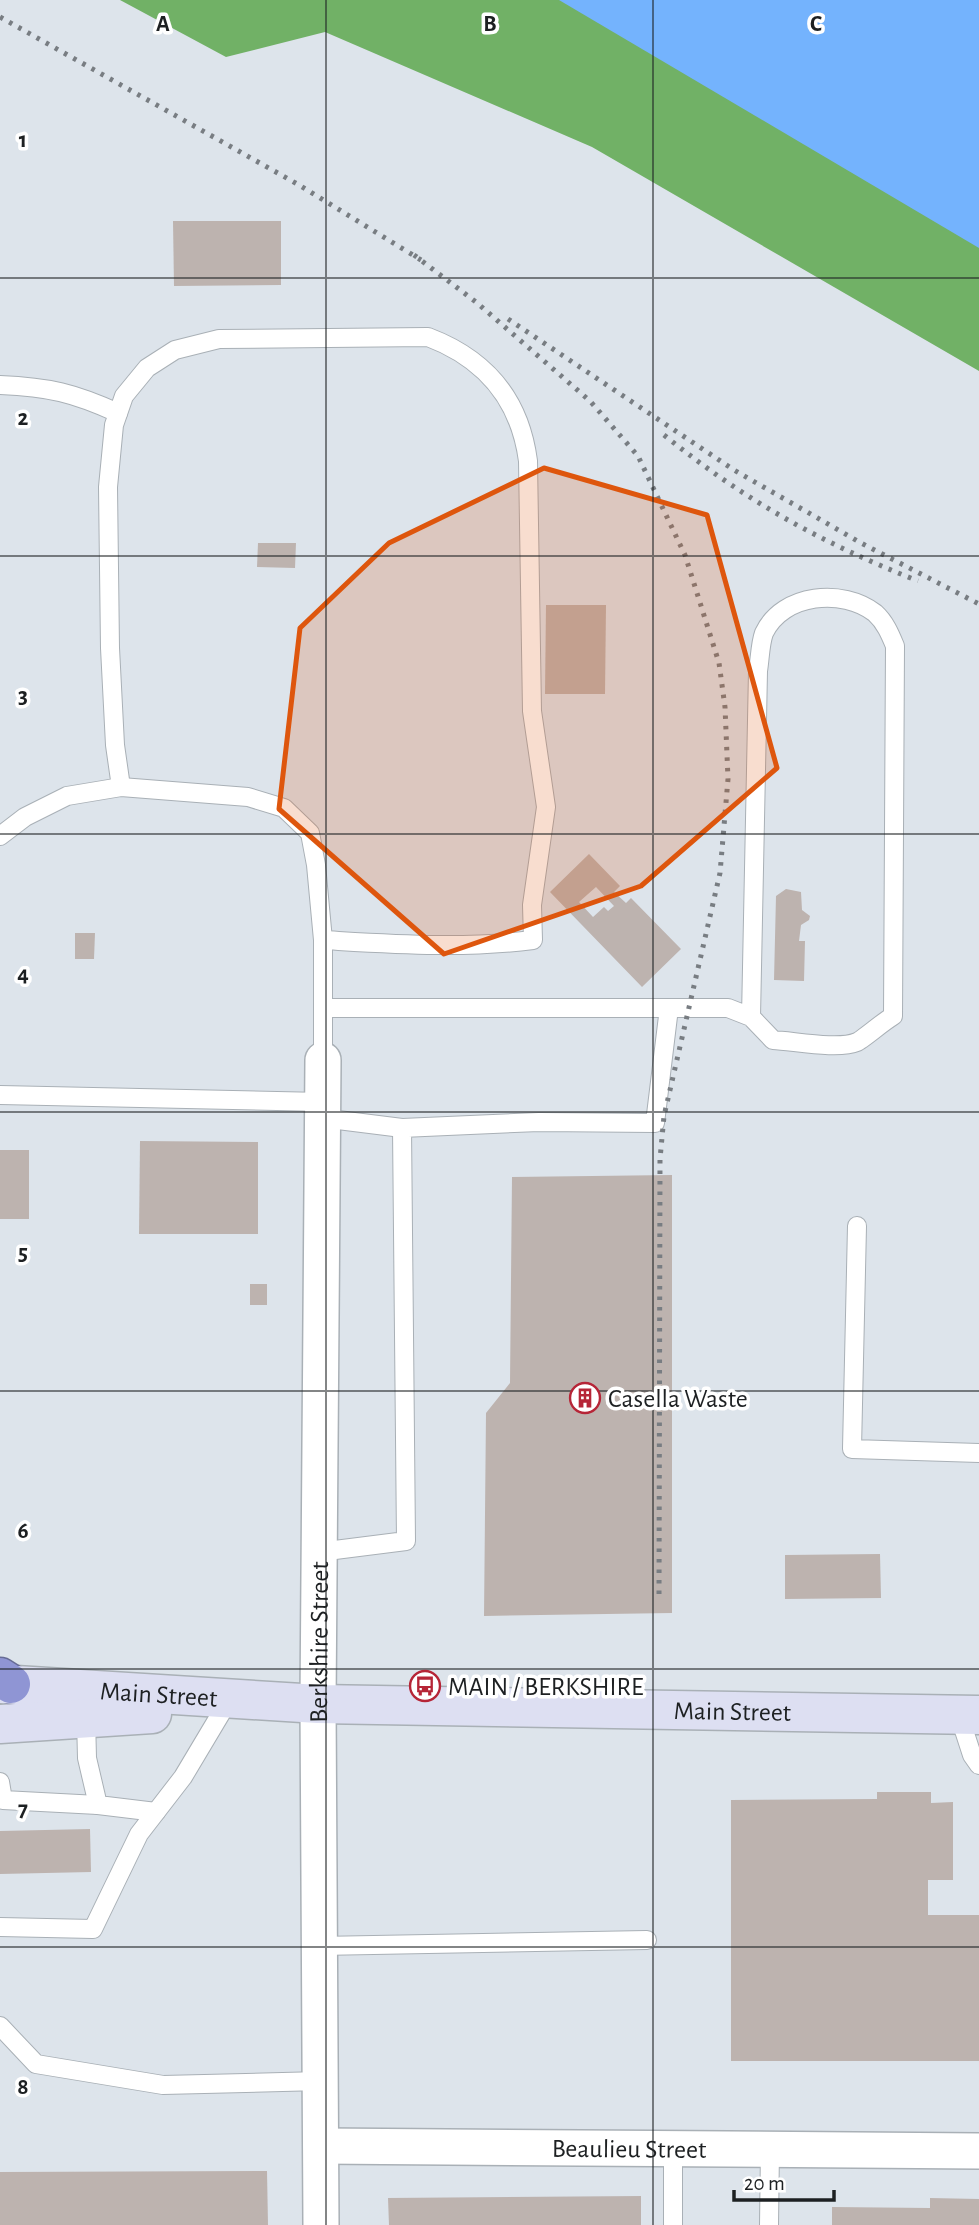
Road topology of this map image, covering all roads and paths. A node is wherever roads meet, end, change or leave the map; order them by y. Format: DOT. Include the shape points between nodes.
graph roads {
  1 [pos="0,386"];
  2 [pos="118,413"];
  3 [pos="121,787"];
  4 [pos="0,836"];
  5 [pos="323,940"];
  6 [pos="323,1008"];
  7 [pos="669,1008"];
  8 [pos="751,1017"];
  9 [pos="323,1060"];
  10 [pos="0,1095"];
  11 [pos="322,1110"];
  12 [pos="402,1128"];
  13 [pos="857,1226"];
  14 [pos="979,1452"];
  15 [pos="319,1552"];
  16 [pos="4,1682"];
  17 [pos="318,1704"];
  18 [pos="223,1710"];
  19 [pos="969,1715"];
  20 [pos="86,1718"];
  21 [pos="0,1724"];
  22 [pos="979,1765"];
  23 [pos="0,1782"];
  24 [pos="98,1805"];
  25 [pos="156,1812"];
  26 [pos="0,1927"];
  27 [pos="648,1940"];
  28 [pos="320,1946"];
  29 [pos="0,2026"];
  30 [pos="321,2081"];
  31 [pos="321,2146"];
  32 [pos="673,2148"];
  33 [pos="771,2149"];
  34 [pos="979,2151"];
  35 [pos="320,2225"];
  36 [pos="673,2225"];
  37 [pos="769,2225"];
  1 -- 2 [label="lane" via="46,387"];
  2 -- 3 [label="lane" via="108,488 110,648"];
  2 -- 5 [label="lane" via="124,396 147,368 175,350 219,339 428,337 452,346 486,374 501,389 524,430 532,711 546,807 532,905 533,940 433,946"];
  3 -- 4 [label="lane" via="67,796"];
  3 -- 5 [label="lane" via="248,797 284,808 310,833"];
  5 -- 6 [label="lane"];
  6 -- 7 [label="lane"];
  6 -- 9 [label="lane"];
  7 -- 8 [label="lane" via="728,1008"];
  7 -- 12 [label="lane" via="655,1123"];
  8 -- 8 [label="lane" via="758,671 764,635 772,622 795,604 842,598 876,614 895,646 893,1016 857,1042 827,1044 774,1040"];
  9 -- 11 [label="street, Berkshire Street"];
  10 -- 11 [label="lane"];
  11 -- 12 [label="lane"];
  11 -- 15 [label="street, Berkshire Street"];
  12 -- 15 [label="lane" via="406,1541"];
  13 -- 14 [label="lane" via="852,1448"];
  15 -- 17 [label="street, Berkshire Street"];
  16 -- 17 [label="main road, Main Street"];
  17 -- 18 [label="main road, Main Street"];
  17 -- 19 [label="main road, Main Street"];
  17 -- 28 [label="street, Berkshire Street"];
  18 -- 20 [label="main road, Main Street"];
  18 -- 25 [label="lane"];
  19 -- 22 [label="lane" via="972,1755"];
  20 -- 21 [label="main road, Main Street"];
  20 -- 24 [label="lane" via="87,1758"];
  23 -- 24 [label="lane" via="3,1800"];
  24 -- 25 [label="lane"];
  25 -- 26 [label="lane" via="139,1833 93,1929"];
  27 -- 28 [label="lane"];
  28 -- 30 [label="street, Berkshire Street"];
  29 -- 30 [label="lane" via="36,2064 163,2085"];
  30 -- 31 [label="street, Berkshire Street"];
  31 -- 32 [label="street, Beaulieu Street"];
  31 -- 35 [label="street, Berkshire Street"];
  32 -- 33 [label="street, Beaulieu Street"];
  32 -- 36 [label="lane"];
  33 -- 34 [label="street, Beaulieu Street"];
  33 -- 37 [label="lane"];
}
